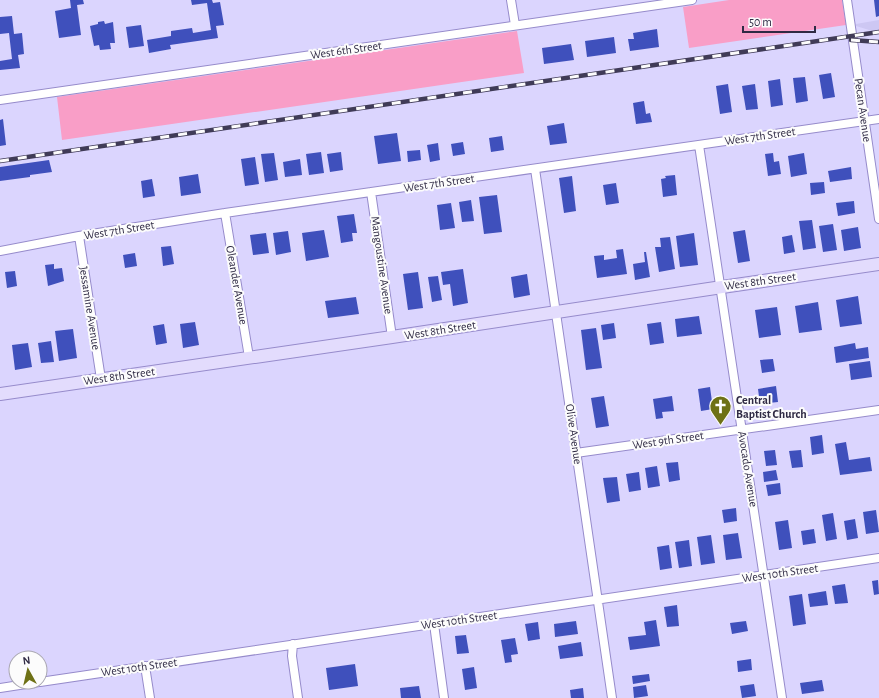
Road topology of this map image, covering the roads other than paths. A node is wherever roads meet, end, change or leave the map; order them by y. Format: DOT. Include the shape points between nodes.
graph roads {
  1 [pos="511,0"];
  2 [pos="692,0"];
  3 [pos="847,0"];
  4 [pos="680,1"];
  5 [pos="515,25"];
  6 [pos="0,100"];
  7 [pos="879,119"];
  8 [pos="864,121"];
  9 [pos="699,145"];
  10 [pos="535,169"];
  11 [pos="371,192"];
  12 [pos="224,213"];
  13 [pos="879,219"];
  14 [pos="79,236"];
  15 [pos="0,251"];
  16 [pos="879,264"];
  17 [pos="722,287"];
  18 [pos="557,312"];
  19 [pos="392,337"];
  20 [pos="249,358"];
  21 [pos="101,379"];
  22 [pos="0,394"];
  23 [pos="879,410"];
  24 [pos="742,430"];
  25 [pos="576,453"];
  26 [pos="879,558"];
  27 [pos="764,576"];
  28 [pos="598,599"];
  29 [pos="434,624"];
  30 [pos="293,644"];
  31 [pos="145,666"];
  32 [pos="48,681"];
  33 [pos="150,698"];
  34 [pos="298,698"];
  35 [pos="444,698"];
  36 [pos="612,698"];
  37 [pos="782,698"];
  1 -- 5 [label="street"];
  2 -- 4 [label="street, West 6th Street"];
  3 -- 8 [label="street, Pecan Avenue"];
  4 -- 5 [label="street, West 6th Street"];
  5 -- 6 [label="street, West 6th Street"];
  7 -- 8 [label="street, West 7th Street"];
  8 -- 9 [label="street, West 7th Street"];
  8 -- 13 [label="street, Pecan Avenue"];
  9 -- 10 [label="street, West 7th Street"];
  9 -- 17 [label="street, Avocado Avenue"];
  10 -- 11 [label="street, West 7th Street"];
  10 -- 18 [label="street, Olive Avenue"];
  11 -- 12 [label="street, West 7th Street"];
  11 -- 19 [label="street, Mangoustine Avenue"];
  12 -- 14 [label="street, West 7th Street"];
  12 -- 20 [label="street, Oleander Avenue"];
  14 -- 15 [label="street, West 7th Street"];
  14 -- 21 [label="street, Jessamine Avenue"];
  16 -- 17 [label="street, West 8th Street"];
  17 -- 18 [label="street, West 8th Street"];
  17 -- 24 [label="street, Avocado Avenue"];
  18 -- 19 [label="street, West 8th Street"];
  18 -- 25 [label="street, Olive Avenue"];
  19 -- 20 [label="street, West 8th Street"];
  20 -- 21 [label="street, West 8th Street"];
  21 -- 22 [label="street, West 8th Street"];
  23 -- 24 [label="street, West 9th Street"];
  24 -- 25 [label="street, West 9th Street"];
  24 -- 27 [label="street, Avocado Avenue"];
  25 -- 28 [label="street, Olive Avenue"];
  26 -- 27 [label="street, West 10th Street"];
  27 -- 28 [label="street, West 10th Street"];
  27 -- 37 [label="street, Avocado Avenue"];
  28 -- 29 [label="street, West 10th Street"];
  28 -- 36 [label="street, Olive Avenue"];
  29 -- 30 [label="street, West 10th Street"];
  29 -- 35 [label="street"];
  30 -- 31 [label="street, West 10th Street"];
  30 -- 34 [label="street" via="292,656"];
  31 -- 32 [label="street, West 10th Street"];
  31 -- 33 [label="street"];
}
